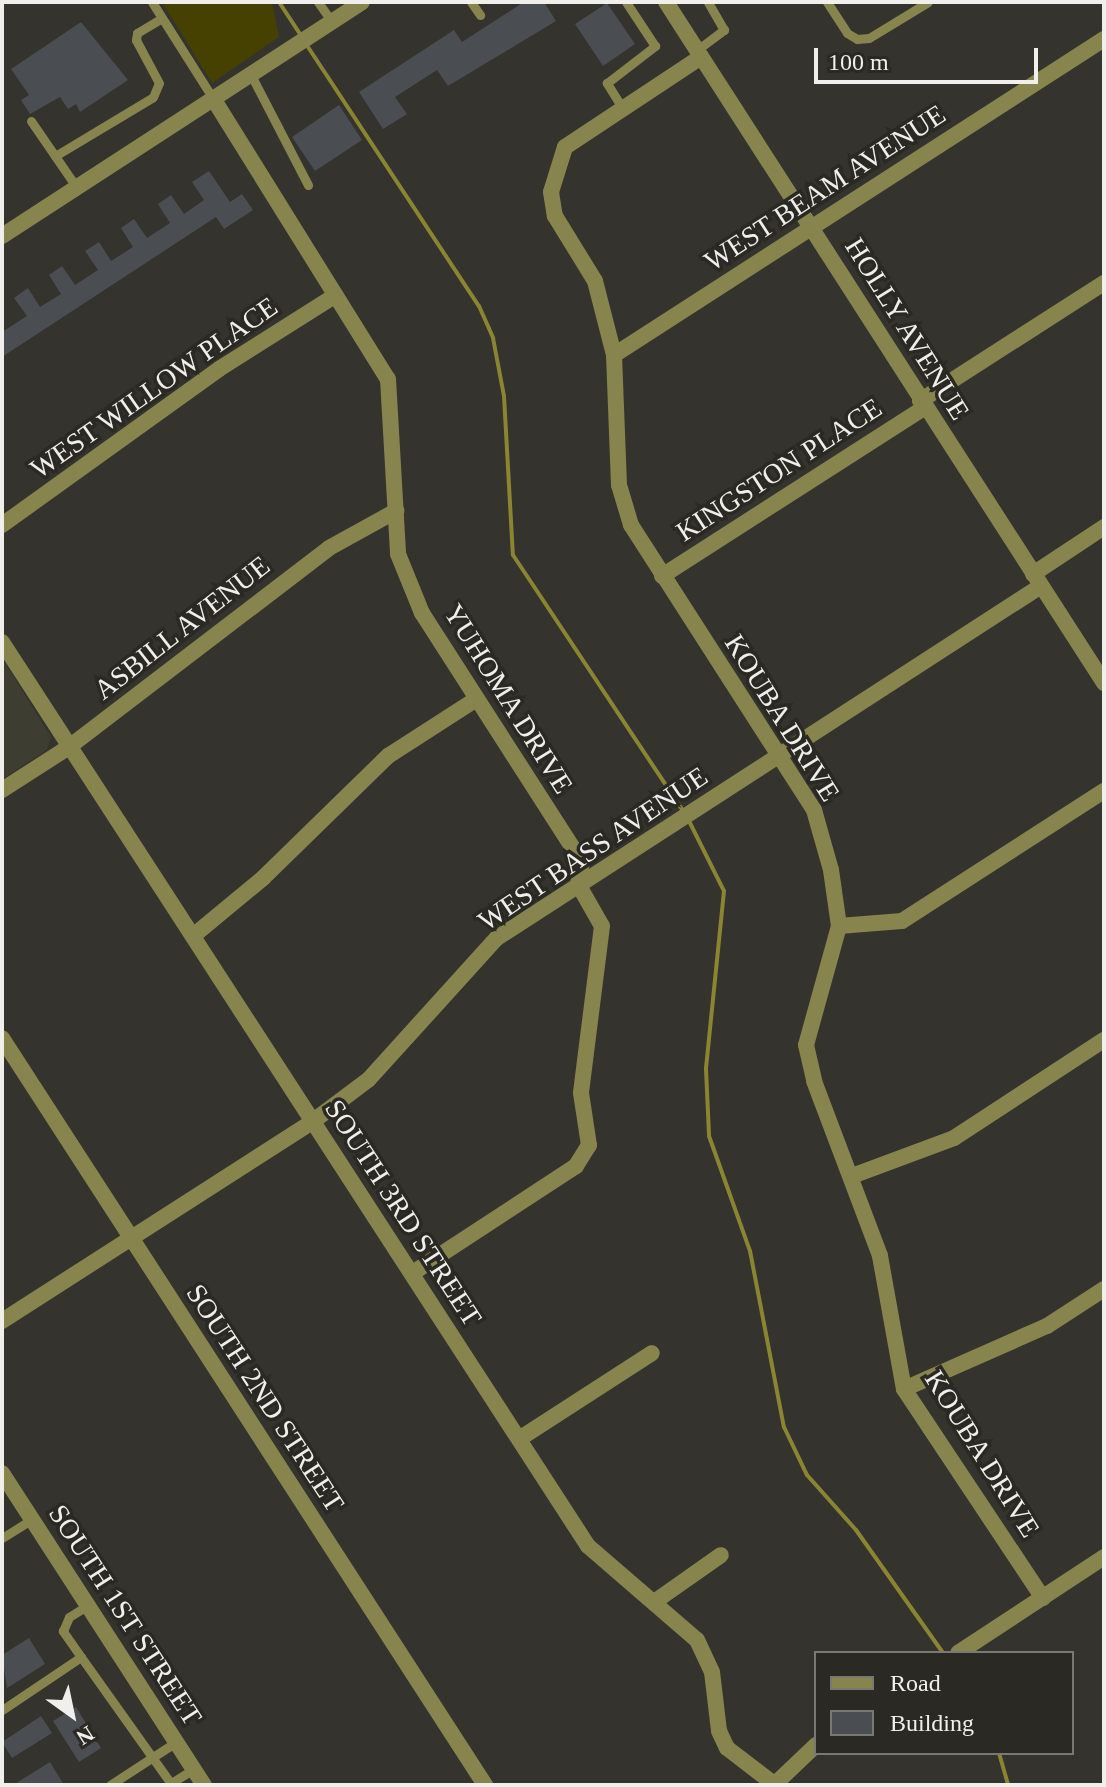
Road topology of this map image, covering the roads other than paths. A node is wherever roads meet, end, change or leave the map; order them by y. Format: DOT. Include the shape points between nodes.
graph roads {
  1 [pos="152,2"];
  2 [pos="318,2"];
  3 [pos="362,2"];
  4 [pos="471,2"];
  5 [pos="666,2"];
  6 [pos="708,2"];
  7 [pos="827,2"];
  8 [pos="928,2"];
  9 [pos="628,5"];
  10 [pos="480,15"];
  11 [pos="162,18"];
  12 [pos="332,22"];
  13 [pos="1104,39"];
  14 [pos="699,53"];
  15 [pos="251,75"];
  16 [pos="214,100"];
  17 [pos="623,109"];
  18 [pos="31,121"];
  19 [pos="55,156"];
  20 [pos="308,185"];
  21 [pos="77,188"];
  22 [pos="813,228"];
  23 [pos="2,236"];
  24 [pos="1104,283"];
  25 [pos="336,295"];
  26 [pos="614,355"];
  27 [pos="922,404"];
  28 [pos="396,511"];
  29 [pos="2,525"];
  30 [pos="1104,527"];
  31 [pos="662,576"];
  32 [pos="1037,580"];
  33 [pos="2,642"];
  34 [pos="1104,683"];
  35 [pos="475,700"];
  36 [pos="69,747"];
  37 [pos="779,756"];
  38 [pos="2,790"];
  39 [pos="1104,791"];
  40 [pos="578,884"];
  41 [pos="839,926"];
  42 [pos="193,936"];
  43 [pos="2,1038"];
  44 [pos="1104,1040"];
  45 [pos="312,1122"];
  46 [pos="852,1176"];
  47 [pos="132,1239"];
  48 [pos="414,1272"];
  49 [pos="1104,1289"];
  50 [pos="2,1321"];
  51 [pos="652,1353"];
  52 [pos="904,1389"];
  53 [pos="519,1439"];
  54 [pos="2,1473"];
  55 [pos="32,1519"];
  56 [pos="2,1538"];
  57 [pos="721,1555"];
  58 [pos="1104,1557"];
  59 [pos="1043,1598"];
  60 [pos="657,1600"];
  61 [pos="88,1605"];
  62 [pos="961,1651"];
  63 [pos="81,1657"];
  64 [pos="2,1710"];
  65 [pos="176,1742"];
  66 [pos="814,1747"];
  67 [pos="153,1757"];
  68 [pos="194,1769"];
  69 [pos="170,1784"];
  70 [pos="774,1784"];
  71 [pos="110,1785"];
  72 [pos="204,1785"];
  73 [pos="485,1785"];
  1 -- 11 [label="lane"];
  2 -- 12 [label="lane"];
  3 -- 12 [label="street"];
  4 -- 10 [label="lane"];
  5 -- 14 [label="street, HOLLY AVENUE"];
  6 -- 14 [label="lane" via="724,30"];
  7 -- 8 [label="lane" via="857,39 869,38"];
  9 -- 17 [label="lane" via="655,46 607,83"];
  11 -- 16 [label="lane"];
  11 -- 19 [label="lane" via="137,33 136,40 159,83 153,97"];
  12 -- 15 [label="street"];
  13 -- 22 [label="street, WEST BEAM AVENUE"];
  14 -- 17 [label="street, KOUBA DRIVE"];
  14 -- 22 [label="street, HOLLY AVENUE"];
  15 -- 16 [label="street"];
  15 -- 20 [label="lane"];
  16 -- 21 [label="street"];
  16 -- 25 [label="street, YUHOMA DRIVE"];
  17 -- 26 [label="street, KOUBA DRIVE" via="565,147 551,192 555,216 595,281"];
  18 -- 19 [label="lane"];
  19 -- 21 [label="lane"];
  21 -- 23 [label="street"];
  22 -- 26 [label="street, WEST BEAM AVENUE"];
  22 -- 27 [label="street, HOLLY AVENUE"];
  24 -- 27 [label="street, KINGSTON PLACE"];
  25 -- 28 [label="street, YUHOMA DRIVE" via="388,379"];
  25 -- 29 [label="street, WEST WILLOW PLACE" via="219,369"];
  26 -- 31 [label="street, KOUBA DRIVE" via="619,485 631,525"];
  27 -- 31 [label="street, KINGSTON PLACE"];
  27 -- 32 [label="street, HOLLY AVENUE"];
  28 -- 35 [label="street, YUHOMA DRIVE" via="398,554 422,613"];
  28 -- 36 [label="street, ASBILL AVENUE" via="329,548"];
  30 -- 32 [label="street, WEST BASS AVENUE"];
  31 -- 37 [label="street, KOUBA DRIVE"];
  32 -- 34 [label="street, HOLLY AVENUE"];
  32 -- 37 [label="street, WEST BASS AVENUE"];
  33 -- 36 [label="street, SOUTH 3RD STREET"];
  35 -- 40 [label="street, YUHOMA DRIVE" via="582,862"];
  35 -- 42 [label="street" via="388,756 263,878"];
  36 -- 38 [label="street, ASBILL AVENUE"];
  36 -- 42 [label="street, SOUTH 3RD STREET"];
  37 -- 40 [label="street, WEST BASS AVENUE"];
  37 -- 41 [label="street, KOUBA DRIVE" via="814,810"];
  39 -- 41 [label="street" via="902,921"];
  40 -- 45 [label="street, WEST BASS AVENUE" via="497,938 397,1052"];
  40 -- 48 [label="street, YUHOMA DRIVE" via="602,926 581,1093 589,1145 576,1166"];
  41 -- 46 [label="street, KOUBA DRIVE" via="806,1045"];
  42 -- 45 [label="street, SOUTH 3RD STREET"];
  43 -- 47 [label="street, SOUTH 2ND STREET"];
  44 -- 46 [label="street" via="954,1138"];
  45 -- 47 [label="street, WEST BASS AVENUE"];
  45 -- 48 [label="street, SOUTH 3RD STREET"];
  46 -- 52 [label="street, KOUBA DRIVE" via="880,1256"];
  47 -- 50 [label="street, WEST BASS AVENUE"];
  47 -- 73 [label="street, SOUTH 2ND STREET"];
  48 -- 53 [label="street, SOUTH 3RD STREET"];
  49 -- 52 [label="street" via="1047,1326"];
  51 -- 53 [label="street"];
  52 -- 59 [label="street, KOUBA DRIVE"];
  53 -- 60 [label="street, SOUTH 3RD STREET" via="588,1546"];
  54 -- 55 [label="street, SOUTH 1ST STREET"];
  55 -- 56 [label="lane"];
  55 -- 61 [label="street, SOUTH 1ST STREET"];
  57 -- 60 [label="street"];
  58 -- 59 [label="street"];
  59 -- 62 [label="street"];
  60 -- 70 [label="street, SOUTH 3RD STREET" via="697,1640 712,1672 719,1731 727,1748"];
  61 -- 63 [label="lane" via="69,1617 63,1631"];
  61 -- 65 [label="street, SOUTH 1ST STREET"];
  63 -- 64 [label="lane"];
  63 -- 67 [label="lane"];
  65 -- 67 [label="lane"];
  65 -- 68 [label="street, SOUTH 1ST STREET"];
  66 -- 70 [label="street"];
  67 -- 69 [label="lane"];
  67 -- 71 [label="lane"];
  68 -- 69 [label="lane"];
  68 -- 72 [label="street, SOUTH 1ST STREET"];
}
